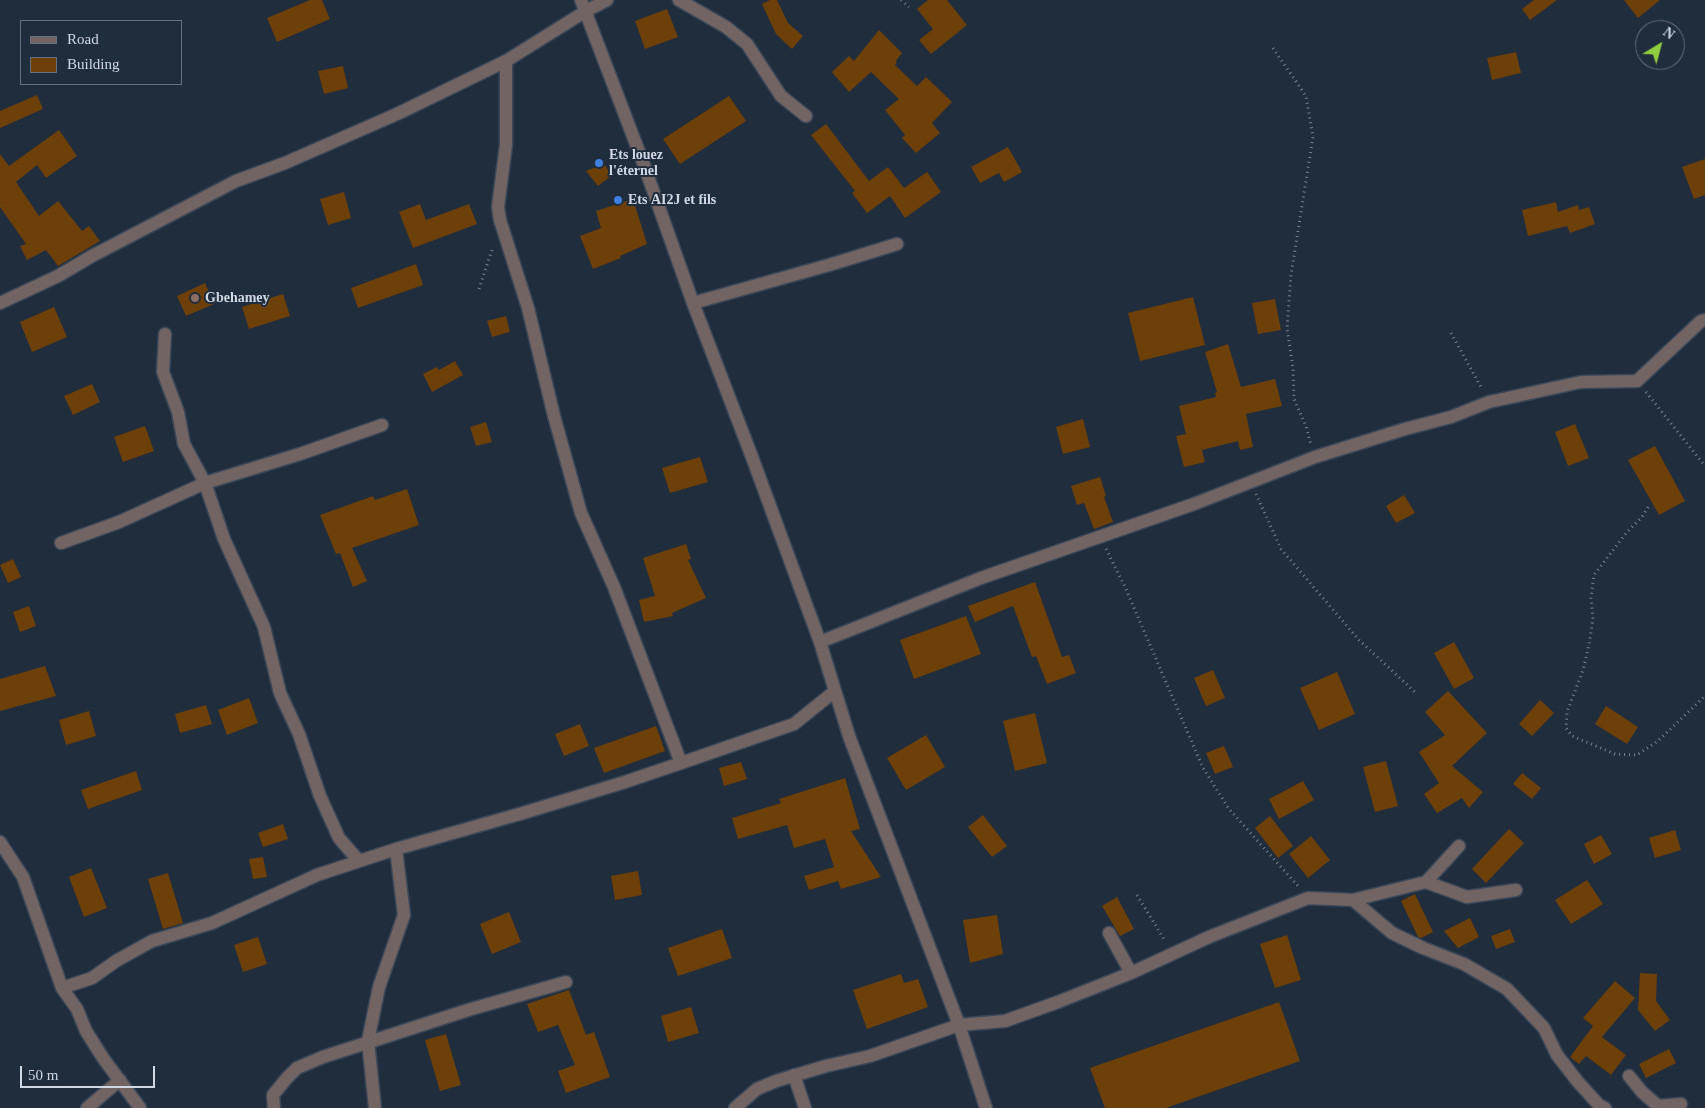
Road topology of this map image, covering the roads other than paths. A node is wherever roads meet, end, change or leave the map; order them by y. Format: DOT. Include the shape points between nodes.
graph roads {
  1 [pos="607,0"];
  2 [pos="679,0"];
  3 [pos="583,5"];
  4 [pos="506,61"];
  5 [pos="806,116"];
  6 [pos="897,244"];
  7 [pos="0,303"];
  8 [pos="693,303"];
  9 [pos="1705,320"];
  10 [pos="165,334"];
  11 [pos="382,425"];
  12 [pos="205,483"];
  13 [pos="61,544"];
  14 [pos="820,642"];
  15 [pos="835,691"];
  16 [pos="681,763"];
  17 [pos="0,842"];
  18 [pos="1459,846"];
  19 [pos="396,849"];
  20 [pos="358,860"];
  21 [pos="1426,882"];
  22 [pos="1516,890"];
  23 [pos="1352,900"];
  24 [pos="1109,933"];
  25 [pos="1131,973"];
  26 [pos="566,982"];
  27 [pos="62,988"];
  28 [pos="959,1025"];
  29 [pos="368,1041"];
  30 [pos="794,1075"];
  31 [pos="1629,1076"];
  32 [pos="120,1080"];
  33 [pos="1681,1104"];
  34 [pos="1658,1107"];
  35 [pos="87,1108"];
  36 [pos="140,1108"];
  37 [pos="274,1108"];
  38 [pos="375,1108"];
  39 [pos="734,1108"];
  40 [pos="805,1108"];
  41 [pos="986,1108"];
  42 [pos="1605,1108"];
  1 -- 3 [label="street"];
  2 -- 5 [label="street" via="747,44 781,96"];
  3 -- 4 [label="street"];
  3 -- 8 [label="street"];
  4 -- 7 [label="street" via="396,114 236,181 58,276"];
  4 -- 16 [label="street" via="506,144 498,207 500,220 528,308 581,513 614,587"];
  6 -- 8 [label="street"];
  8 -- 14 [label="street"];
  9 -- 14 [label="street" via="1637,381 1581,382 1489,402 1451,417 1315,458 1100,538 981,578"];
  10 -- 12 [label="street" via="162,372 178,412 184,444"];
  11 -- 12 [label="street"];
  12 -- 13 [label="street"];
  12 -- 20 [label="street" via="224,539 264,627 280,693 299,734 320,796 339,838"];
  14 -- 15 [label="street"];
  15 -- 16 [label="street" via="794,724"];
  15 -- 28 [label="street" via="849,736"];
  16 -- 19 [label="street"];
  17 -- 27 [label="street" via="22,877"];
  18 -- 21 [label="street"];
  19 -- 20 [label="street"];
  19 -- 29 [label="street" via="404,915 380,987"];
  20 -- 27 [label="street" via="317,875 212,924 152,941 116,960 92,978"];
  21 -- 22 [label="street" via="1467,897"];
  21 -- 23 [label="street"];
  23 -- 25 [label="street" via="1308,898"];
  23 -- 42 [label="street" via="1392,933 1464,964 1507,989 1544,1028 1557,1055 1578,1082"];
  24 -- 25 [label="street"];
  25 -- 28 [label="street" via="1005,1021"];
  26 -- 29 [label="street"];
  27 -- 32 [label="street"];
  28 -- 30 [label="street" via="870,1056"];
  28 -- 41 [label="street"];
  29 -- 37 [label="street" via="297,1068 273,1095"];
  29 -- 38 [label="street"];
  30 -- 39 [label="street" via="757,1089"];
  30 -- 40 [label="street"];
  31 -- 34 [label="street"];
  32 -- 35 [label="street"];
  32 -- 36 [label="street"];
  33 -- 34 [label="street"];
}
